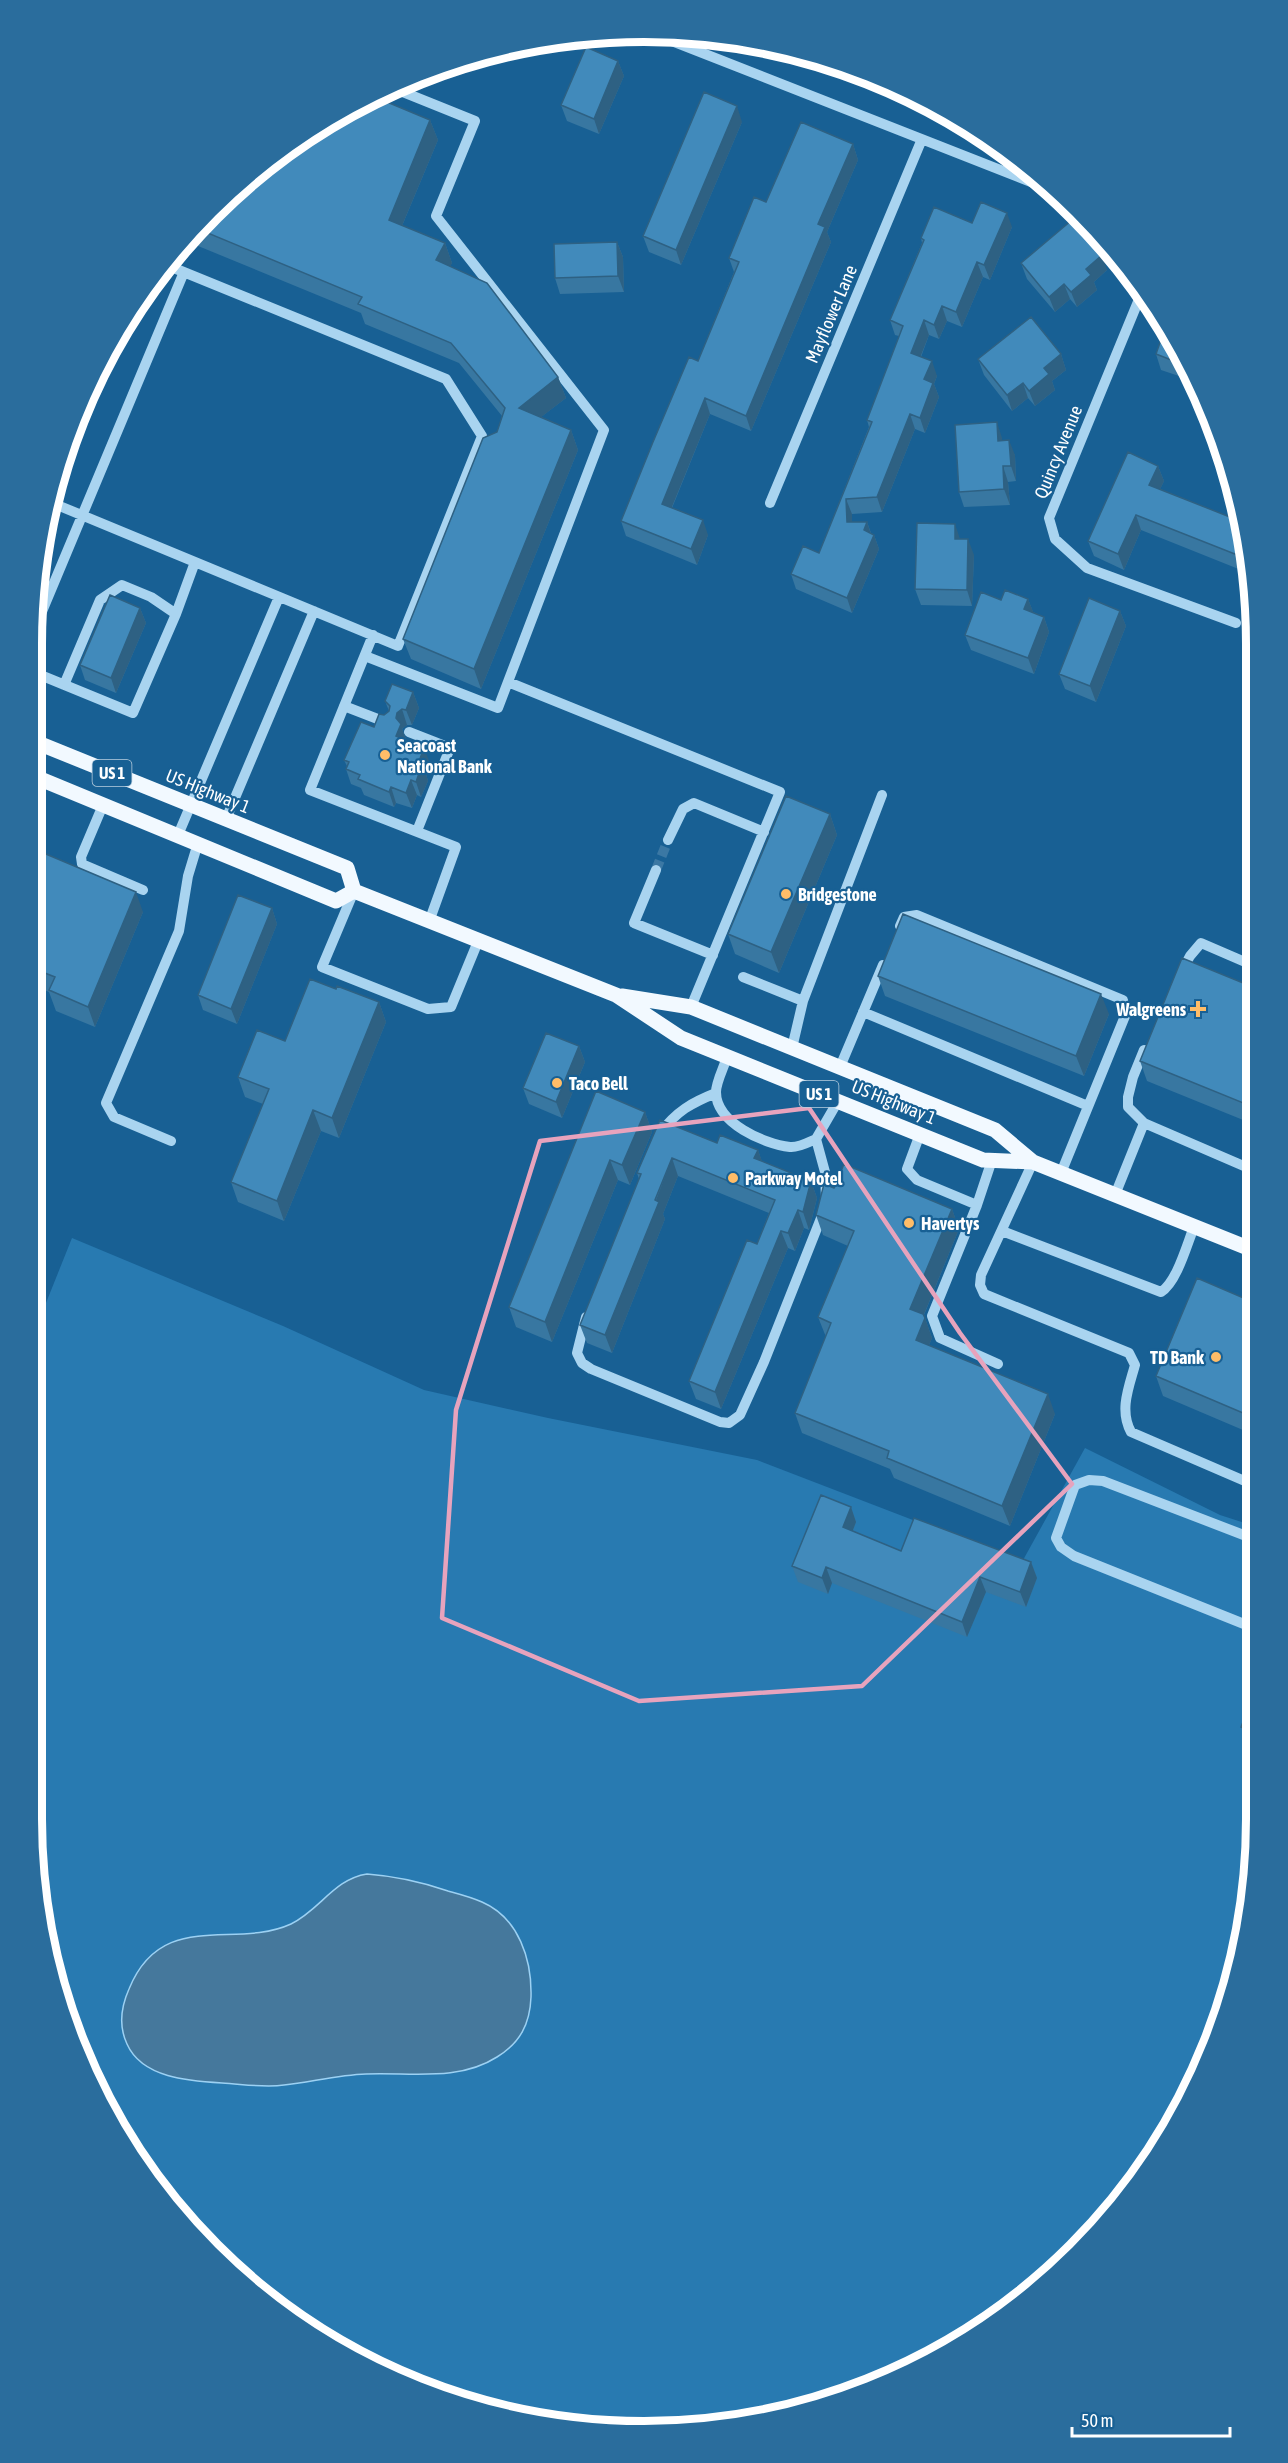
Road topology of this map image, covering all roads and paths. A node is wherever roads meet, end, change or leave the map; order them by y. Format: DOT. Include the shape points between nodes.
graph roads {
  1 [pos="676,43"];
  2 [pos="404,92"];
  3 [pos="921,139"];
  4 [pos="1027,180"];
  5 [pos="174,268"];
  6 [pos="184,272"];
  7 [pos="1138,301"];
  8 [pos="770,502"];
  9 [pos="59,506"];
  10 [pos="82,516"];
  11 [pos="195,562"];
  12 [pos="279,597"];
  13 [pos="43,609"];
  14 [pos="314,611"];
  15 [pos="176,614"];
  16 [pos="1236,623"];
  17 [pos="373,635"];
  18 [pos="364,656"];
  19 [pos="42,676"];
  20 [pos="508,682"];
  21 [pos="64,685"];
  22 [pos="344,706"];
  23 [pos="388,723"];
  24 [pos="409,732"];
  25 [pos="42,745"];
  26 [pos="42,780"];
  27 [pos="882,795"];
  28 [pos="103,805"];
  29 [pos="191,805"];
  30 [pos="226,819"];
  31 [pos="417,831"];
  32 [pos="764,832"];
  33 [pos="178,836"];
  34 [pos="668,840"];
  35 [pos="198,843"];
  36 [pos="656,870"];
  37 [pos="144,890"];
  38 [pos="354,891"];
  39 [pos="430,919"];
  40 [pos="895,938"];
  41 [pos="478,939"];
  42 [pos="713,955"];
  43 [pos="886,959"];
  44 [pos="1246,962"];
  45 [pos="742,977"];
  46 [pos="1175,984"];
  47 [pos="616,995"];
  48 [pos="803,1001"];
  49 [pos="691,1007"];
  50 [pos="863,1012"];
  51 [pos="1148,1041"];
  52 [pos="792,1048"];
  53 [pos="727,1057"];
  54 [pos="840,1067"];
  55 [pos="716,1093"];
  56 [pos="838,1101"];
  57 [pos="1088,1106"];
  58 [pos="1144,1124"];
  59 [pos="920,1134"];
  60 [pos="656,1139"];
  61 [pos="816,1139"];
  62 [pos="171,1142"];
  63 [pos="992,1160"];
  64 [pos="1033,1162"];
  65 [pos="1246,1167"];
  66 [pos="1061,1173"];
  67 [pos="1115,1195"];
  68 [pos="977,1205"];
  69 [pos="1194,1227"];
  70 [pos="1002,1231"];
  71 [pos="1246,1248"];
  72 [pos="591,1305"];
  73 [pos="998,1364"];
  74 [pos="1246,1482"];
  75 [pos="1246,1536"];
  76 [pos="1246,1625"];
  1 -- 3 [label="street"];
  2 -- 20 [label="street" via="475,121 436,216 604,430"];
  3 -- 4 [label="street"];
  3 -- 8 [label="street, Mayflower Lane"];
  5 -- 6 [label="street"];
  6 -- 10 [label="street"];
  6 -- 17 [label="street" via="446,379 482,436 398,646"];
  7 -- 16 [label="street, Quincy Avenue" via="1049,518 1055,539 1087,568"];
  9 -- 10 [label="street"];
  10 -- 11 [label="street"];
  10 -- 13 [label="street"];
  11 -- 12 [label="street"];
  11 -- 15 [label="street"];
  12 -- 14 [label="street"];
  12 -- 29 [label="street"];
  14 -- 17 [label="street"];
  14 -- 30 [label="street"];
  15 -- 21 [label="street" via="151,597 122,585 100,600"];
  15 -- 21 [label="street" via="133,713"];
  17 -- 18 [label="street"];
  18 -- 20 [label="street" via="498,708"];
  18 -- 22 [label="street"];
  19 -- 21 [label="street"];
  20 -- 32 [label="street" via="780,792"];
  22 -- 23 [label="street"];
  22 -- 31 [label="street" via="310,790"];
  24 -- 31 [label="street" via="450,748"];
  25 -- 29 [label="main road, US Highway 1 / US 1"];
  26 -- 28 [label="main road, US 1"];
  27 -- 48 [label="street"];
  28 -- 33 [label="main road, US 1"];
  28 -- 37 [label="street" via="81,857 82,864"];
  29 -- 30 [label="main road, US Highway 1 / US 1"];
  29 -- 33 [label="street"];
  30 -- 38 [label="main road, US Highway 1 / US 1" via="347,868"];
  31 -- 39 [label="street" via="456,847"];
  32 -- 34 [label="street" via="694,803 683,808"];
  32 -- 42 [label="street"];
  33 -- 35 [label="main road, US 1"];
  35 -- 38 [label="main road, US 1" via="336,901"];
  35 -- 62 [label="street" via="179,931 106,1103 114,1117"];
  36 -- 42 [label="street" via="634,923"];
  38 -- 39 [label="main road, US Highway 1 / US 1"];
  38 -- 41 [label="street" via="322,967 428,1009 451,1007"];
  39 -- 41 [label="main road, US Highway 1 / US 1"];
  40 -- 57 [label="street" via="904,917 917,915 1123,1000 1125,1016"];
  41 -- 47 [label="main road, US Highway 1 / US 1"];
  42 -- 49 [label="street"];
  43 -- 50 [label="street"];
  44 -- 46 [label="street" via="1201,943"];
  45 -- 48 [label="street"];
  47 -- 49 [label="main road, US Highway 1 / US 1"];
  47 -- 53 [label="main road, US Highway 1 / US 1" via="681,1038"];
  48 -- 52 [label="street"];
  49 -- 52 [label="main road, US Highway 1 / US 1"];
  50 -- 54 [label="street"];
  50 -- 57 [label="street"];
  51 -- 58 [label="street" via="1128,1097 1128,1107"];
  52 -- 54 [label="main road, US Highway 1 / US 1"];
  53 -- 55 [label="street"];
  53 -- 56 [label="main road, US Highway 1 / US 1"];
  54 -- 64 [label="main road, US Highway 1 / US 1" via="995,1131"];
  55 -- 60 [label="street" via="688,1105"];
  55 -- 61 [label="street" via="731,1123 761,1139 792,1148"];
  56 -- 59 [label="main road, US Highway 1 / US 1"];
  56 -- 61 [label="street"];
  57 -- 66 [label="street"];
  58 -- 65 [label="street"];
  58 -- 67 [label="street"];
  59 -- 63 [label="main road, US Highway 1 / US 1" via="983,1160"];
  59 -- 68 [label="street" via="907,1169 917,1180"];
  61 -- 72 [label="street" via="827,1195 822,1221 764,1362 735,1419 720,1422 582,1363 578,1343"];
  63 -- 64 [label="main road, US Highway 1 / US 1"];
  63 -- 68 [label="street"];
  64 -- 66 [label="main road, US Highway 1 / US 1"];
  64 -- 70 [label="street"];
  66 -- 67 [label="main road, US Highway 1 / US 1"];
  67 -- 69 [label="main road, US Highway 1 / US 1"];
  68 -- 73 [label="street" via="932,1316 940,1338"];
  69 -- 70 [label="street" via="1178,1267 1161,1292"];
  69 -- 71 [label="main road, US Highway 1 / US 1"];
  70 -- 74 [label="street" via="981,1275 984,1294 1129,1353 1135,1365 1125,1404 1131,1432"];
  75 -- 76 [label="street" via="1089,1480 1075,1485 1056,1538 1060,1547 1074,1556"];
}
